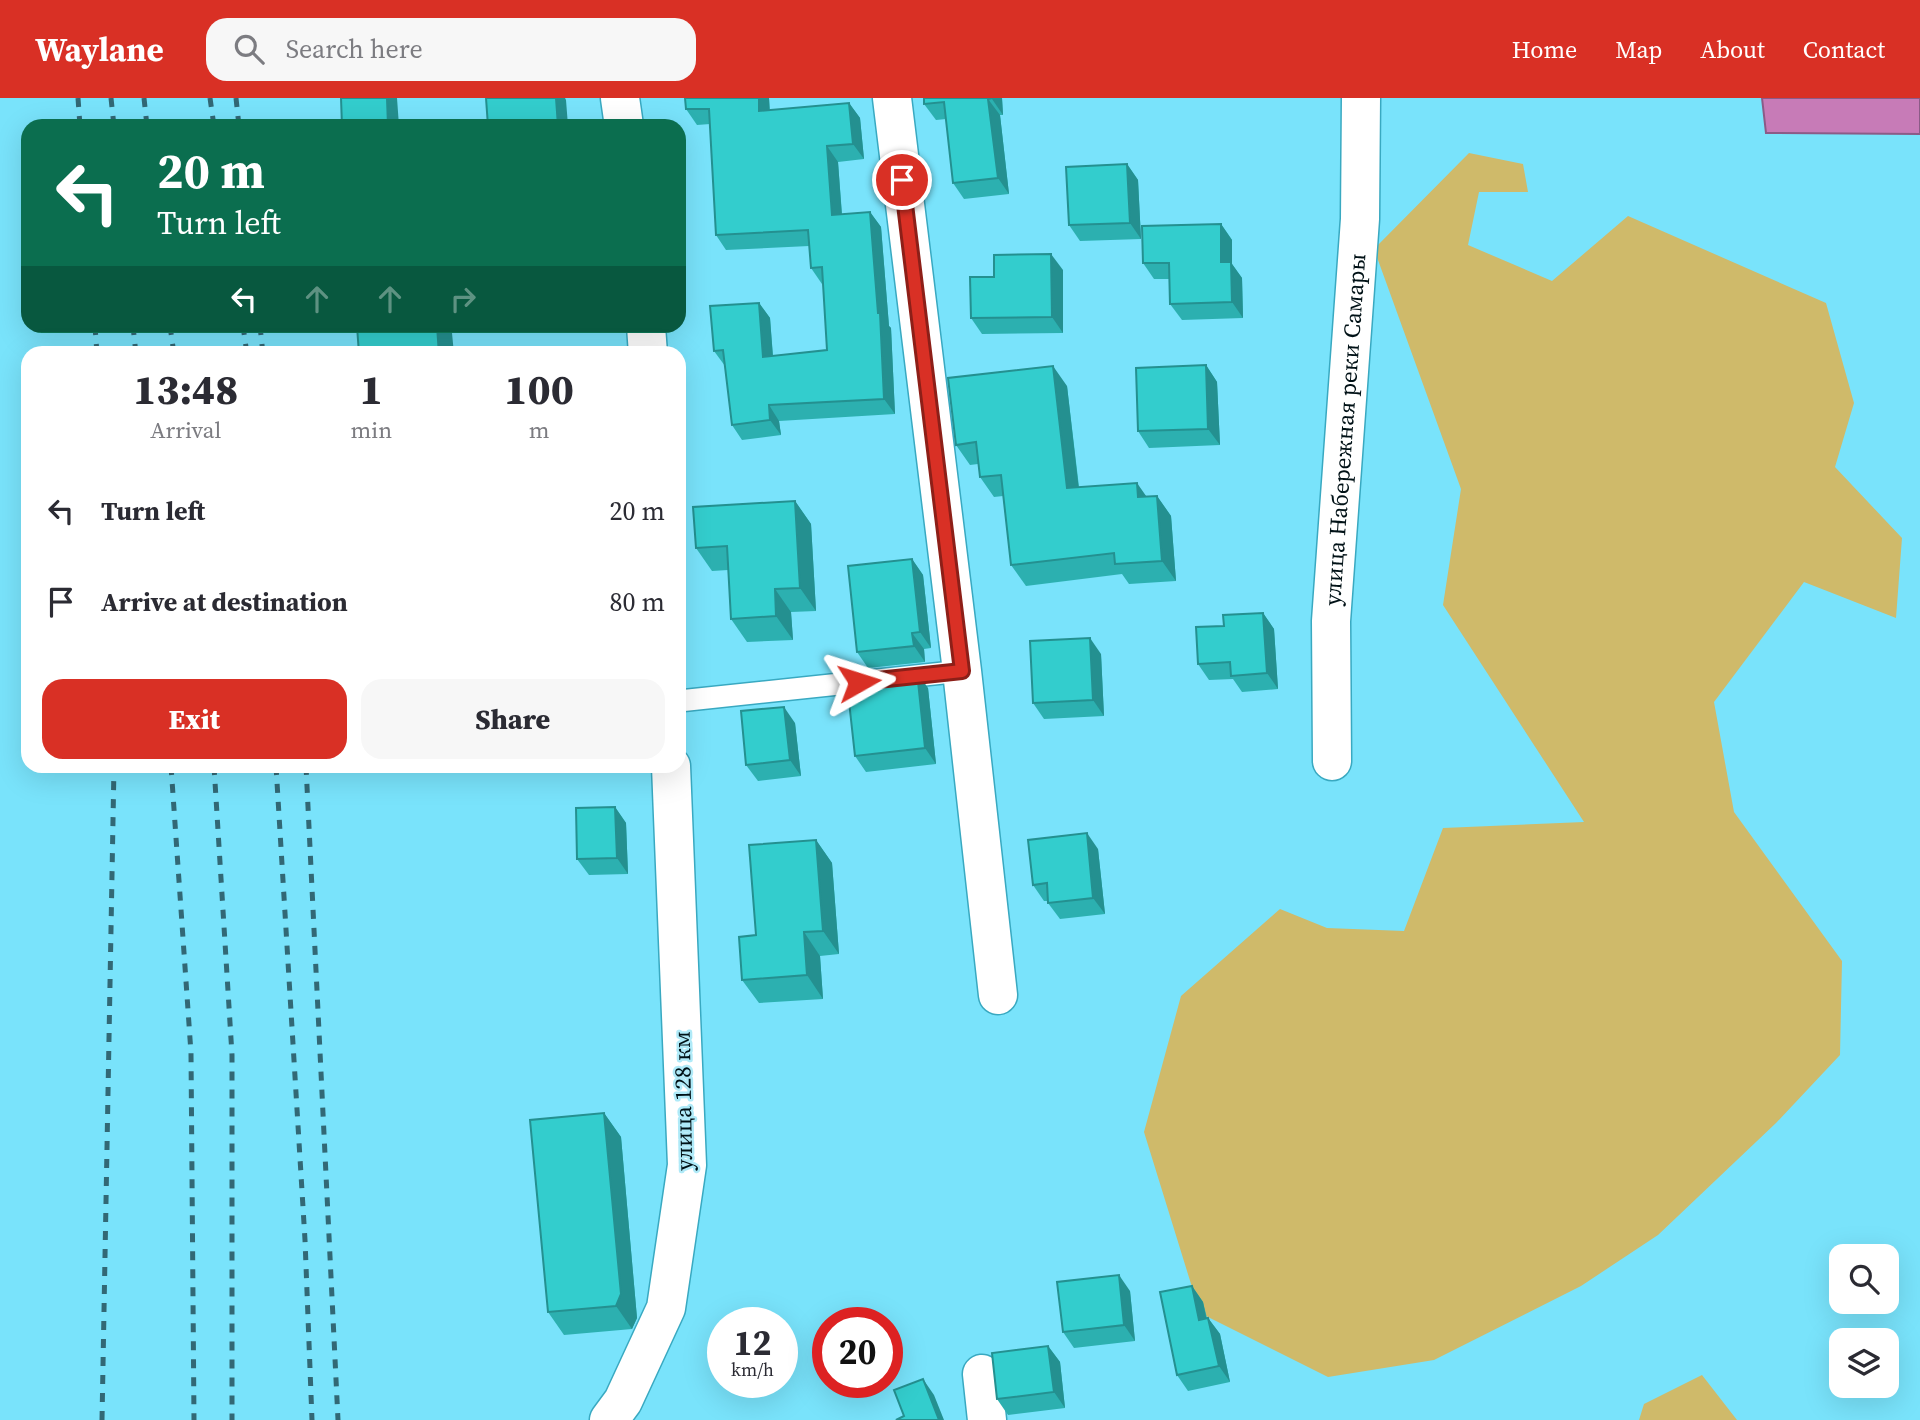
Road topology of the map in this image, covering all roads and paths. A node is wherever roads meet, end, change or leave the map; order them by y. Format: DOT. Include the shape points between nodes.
graph roads {
  1 [pos="620,98"];
  2 [pos="892,98"];
  3 [pos="1361,98"];
  4 [pos="623,119"];
  5 [pos="962,671"];
  6 [pos="686,700"];
  7 [pos="1332,761"];
  8 [pos="671,773"];
  9 [pos="998,995"];
  10 [pos="982,1374"];
  11 [pos="609,1420"];
  12 [pos="987,1420"];
  1 -- 4 [label="street"];
  2 -- 5 [label="street"];
  3 -- 7 [label="street, улица Набережная реки Самары" via="1360,219 1331,621"];
  5 -- 6 [label="lane"];
  5 -- 9 [label="street"];
  8 -- 11 [label="street, улица 128 км" via="687,1165 666,1308 623,1401"];
  10 -- 12 [label="street"];
}
